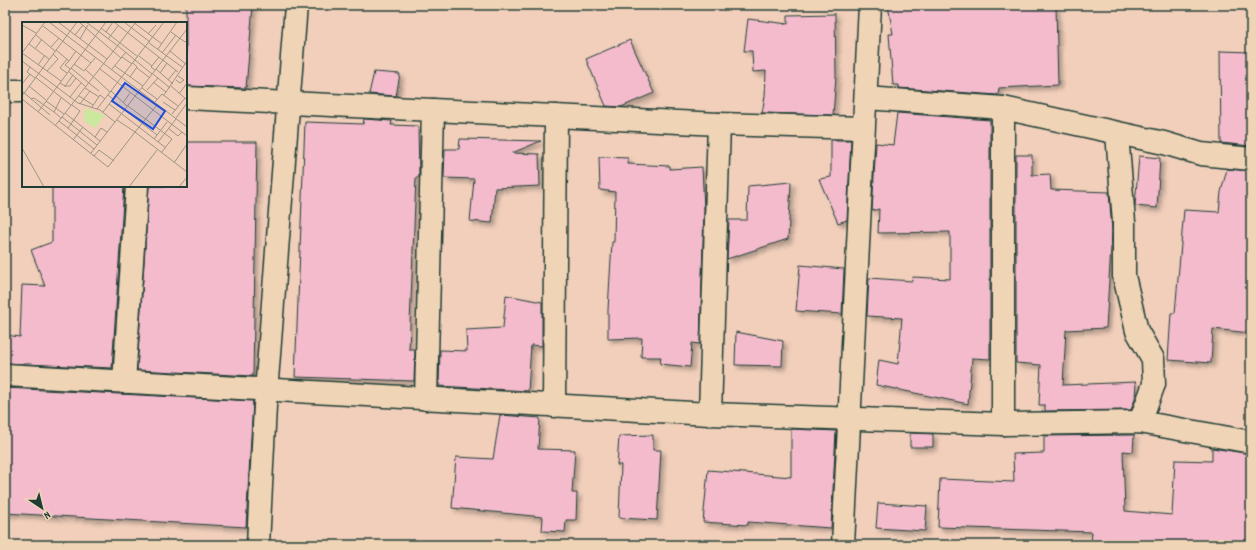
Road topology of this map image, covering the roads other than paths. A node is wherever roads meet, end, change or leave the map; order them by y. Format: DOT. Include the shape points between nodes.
graph roads {
  1 [pos="296,5"];
  2 [pos="870,5"];
  3 [pos="5,91"];
  4 [pos="22,91"];
  5 [pos="187,98"];
  6 [pos="866,98"];
  7 [pos="288,103"];
  8 [pos="1003,108"];
  9 [pos="433,110"];
  10 [pos="556,116"];
  11 [pos="719,124"];
  12 [pos="863,128"];
  13 [pos="1117,133"];
  14 [pos="1251,159"];
  15 [pos="137,187"];
  16 [pos="5,376"];
  17 [pos="124,382"];
  18 [pos="266,390"];
  19 [pos="426,399"];
  20 [pos="554,406"];
  21 [pos="710,414"];
  22 [pos="848,417"];
  23 [pos="1140,422"];
  24 [pos="1003,424"];
  25 [pos="1251,442"];
  26 [pos="258,545"];
  27 [pos="843,545"];
  1 -- 7 [label="street"];
  2 -- 6 [label="street"];
  3 -- 4 [label="street"];
  5 -- 7 [label="street"];
  6 -- 8 [label="street"];
  6 -- 12 [label="street"];
  7 -- 9 [label="street"];
  7 -- 18 [label="street"];
  8 -- 13 [label="street"];
  8 -- 24 [label="street"];
  9 -- 10 [label="street"];
  9 -- 19 [label="street"];
  10 -- 11 [label="street"];
  10 -- 20 [label="street"];
  11 -- 12 [label="street"];
  11 -- 21 [label="street"];
  12 -- 22 [label="street"];
  13 -- 14 [label="street" via="1201,154"];
  13 -- 23 [label="street" via="1124,222 1124,276 1138,331 1153,359 1154,384"];
  15 -- 17 [label="street"];
  16 -- 17 [label="street"];
  17 -- 18 [label="street"];
  18 -- 19 [label="street"];
  18 -- 26 [label="street"];
  19 -- 20 [label="street"];
  20 -- 21 [label="street"];
  21 -- 22 [label="street"];
  22 -- 24 [label="street"];
  22 -- 27 [label="street"];
  23 -- 24 [label="street"];
  23 -- 25 [label="street"];
}
